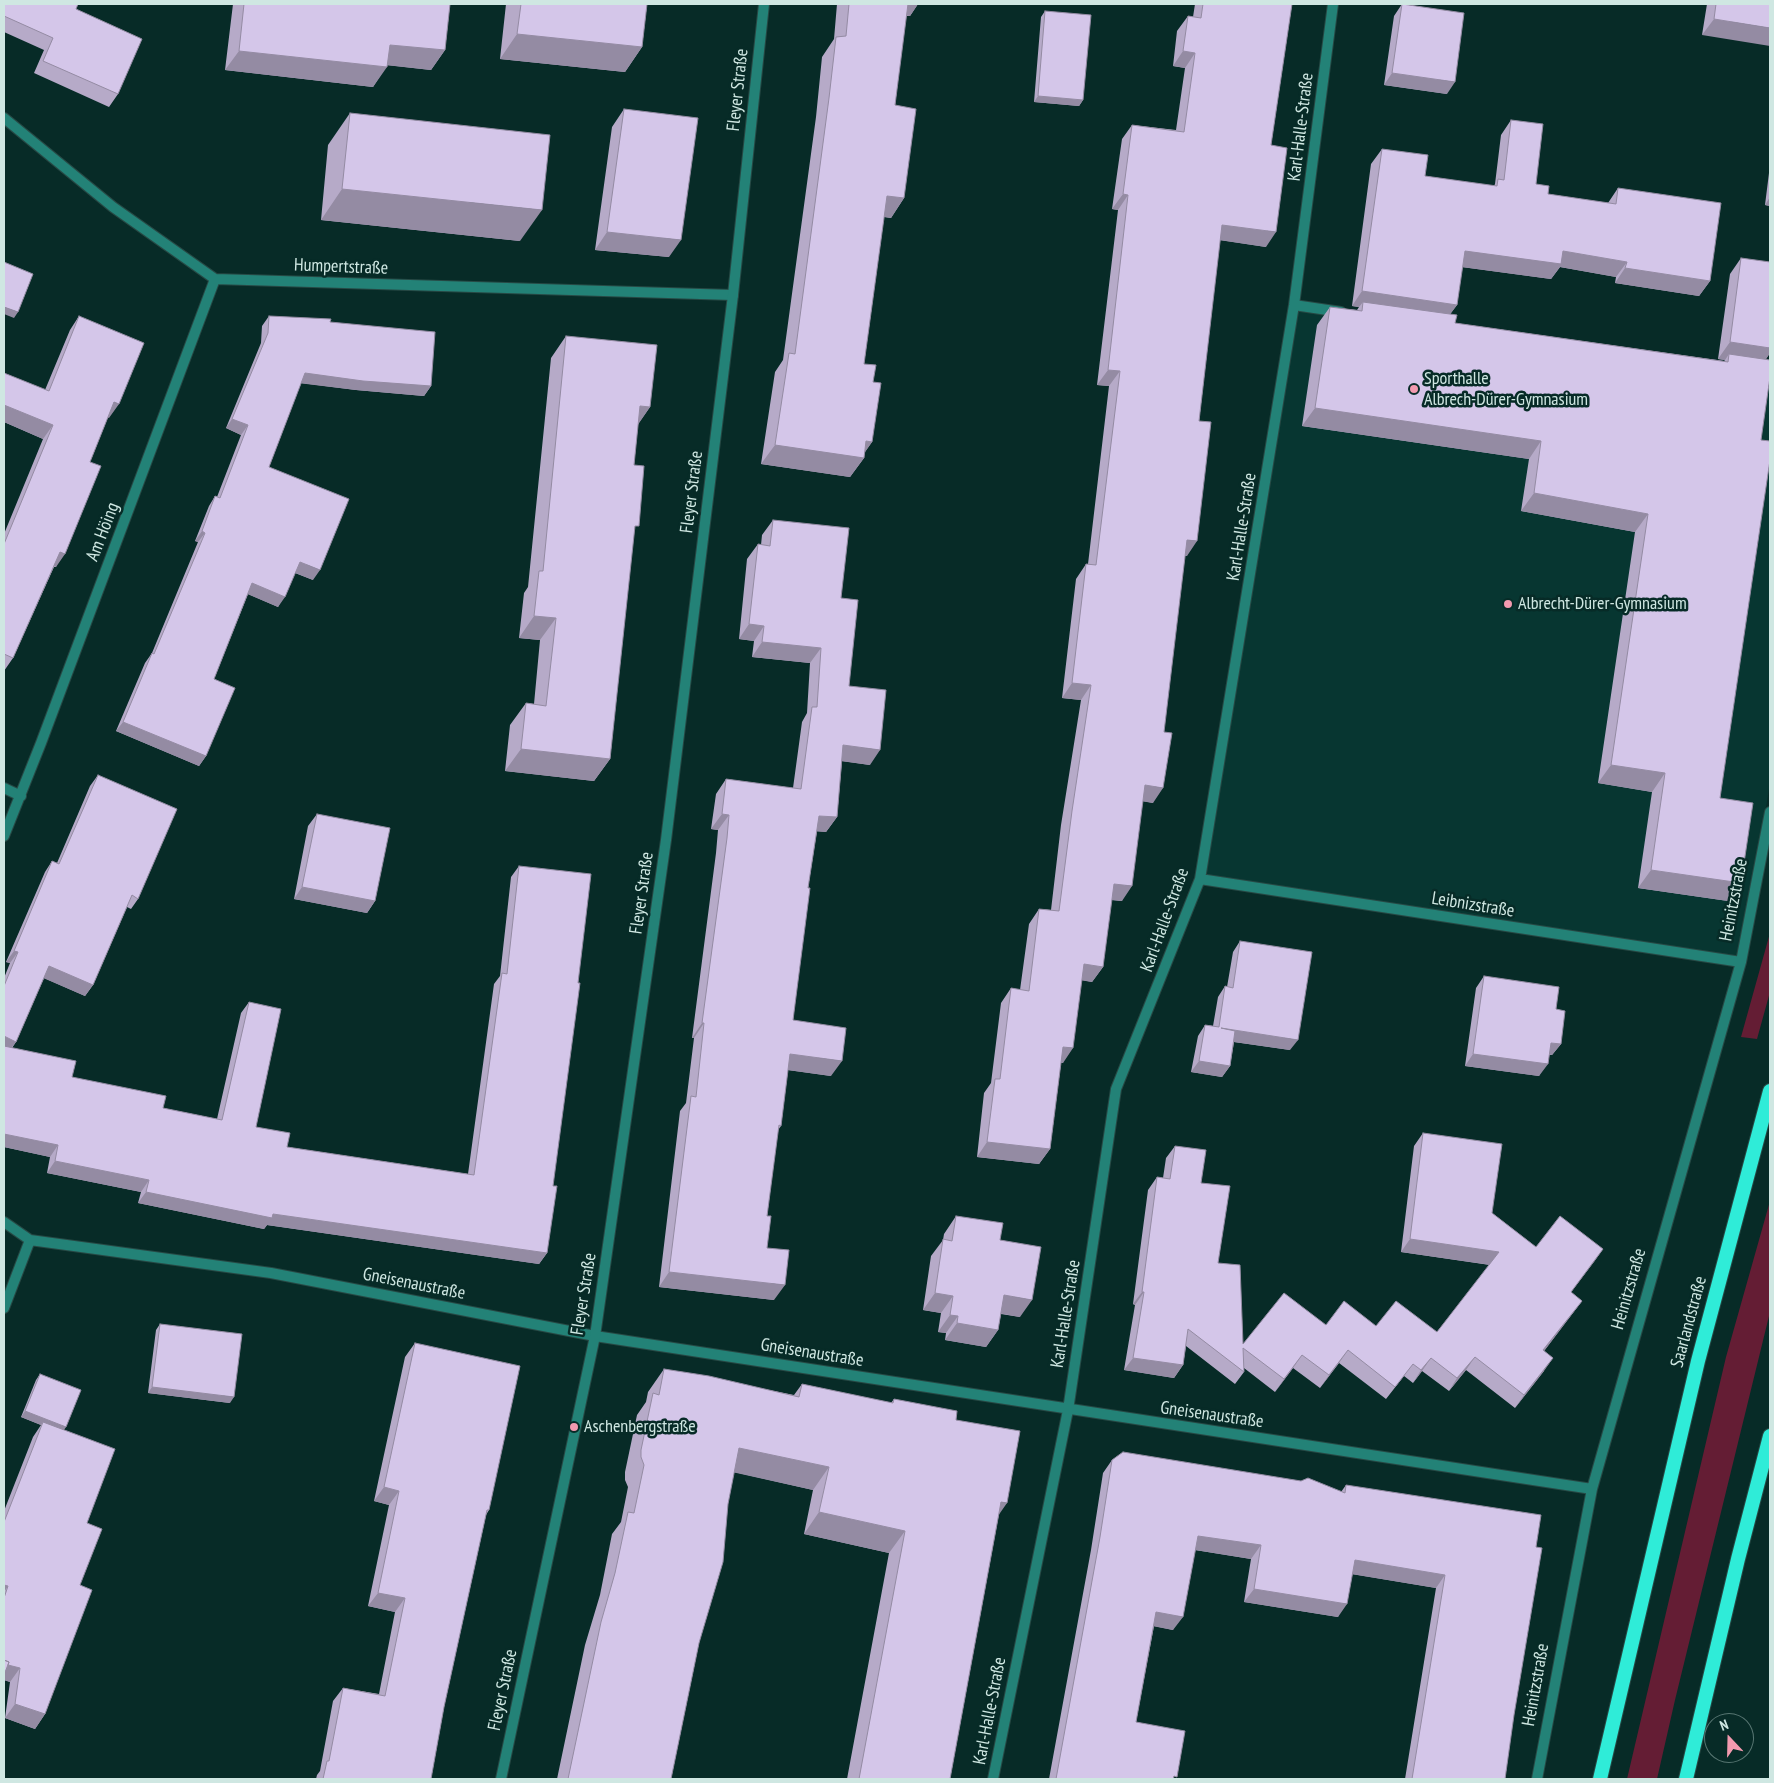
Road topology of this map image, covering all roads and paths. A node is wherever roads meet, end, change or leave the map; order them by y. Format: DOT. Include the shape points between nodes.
graph roads {
  1 [pos="764,4"];
  2 [pos="1333,4"];
  3 [pos="4,118"];
  4 [pos="215,279"];
  5 [pos="733,295"];
  6 [pos="1294,305"];
  7 [pos="1353,314"];
  8 [pos="4,788"];
  9 [pos="21,796"];
  10 [pos="1770,812"];
  11 [pos="4,836"];
  12 [pos="1200,879"];
  13 [pos="1741,962"];
  14 [pos="1770,1091"];
  15 [pos="4,1222"];
  16 [pos="30,1240"];
  17 [pos="4,1308"];
  18 [pos="595,1336"];
  19 [pos="1068,1410"];
  20 [pos="1770,1436"];
  21 [pos="1592,1490"];
  22 [pos="501,1779"];
  23 [pos="993,1779"];
  24 [pos="1537,1779"];
  25 [pos="1600,1779"];
  26 [pos="1686,1779"];
  1 -- 5 [label="street, Fleyer Straße"];
  2 -- 6 [label="street, Karl-Halle-Straße"];
  3 -- 4 [label="street" via="113,207"];
  4 -- 5 [label="street, Humpertstraße"];
  4 -- 9 [label="street, Am Höing"];
  5 -- 18 [label="street, Fleyer Straße" via="666,840"];
  6 -- 7 [label="street"];
  6 -- 12 [label="street, Karl-Halle-Straße"];
  8 -- 9 [label="street"];
  9 -- 11 [label="street, Am Höing"];
  10 -- 13 [label="street, Heinitzstraße"];
  12 -- 13 [label="street, Leibnizstraße"];
  12 -- 19 [label="street, Karl-Halle-Straße" via="1116,1089"];
  13 -- 21 [label="street, Heinitzstraße"];
  14 -- 25 [label="highway, Saarlandstraße" via="1698,1361"];
  15 -- 16 [label="street"];
  16 -- 17 [label="street"];
  16 -- 18 [label="street, Gneisenaustraße" via="272,1273"];
  18 -- 19 [label="street, Gneisenaustraße"];
  18 -- 22 [label="street, Fleyer Straße"];
  19 -- 21 [label="street, Gneisenaustraße"];
  19 -- 23 [label="street, Karl-Halle-Straße"];
  20 -- 26 [label="highway"];
  21 -- 24 [label="street, Heinitzstraße"];
}
